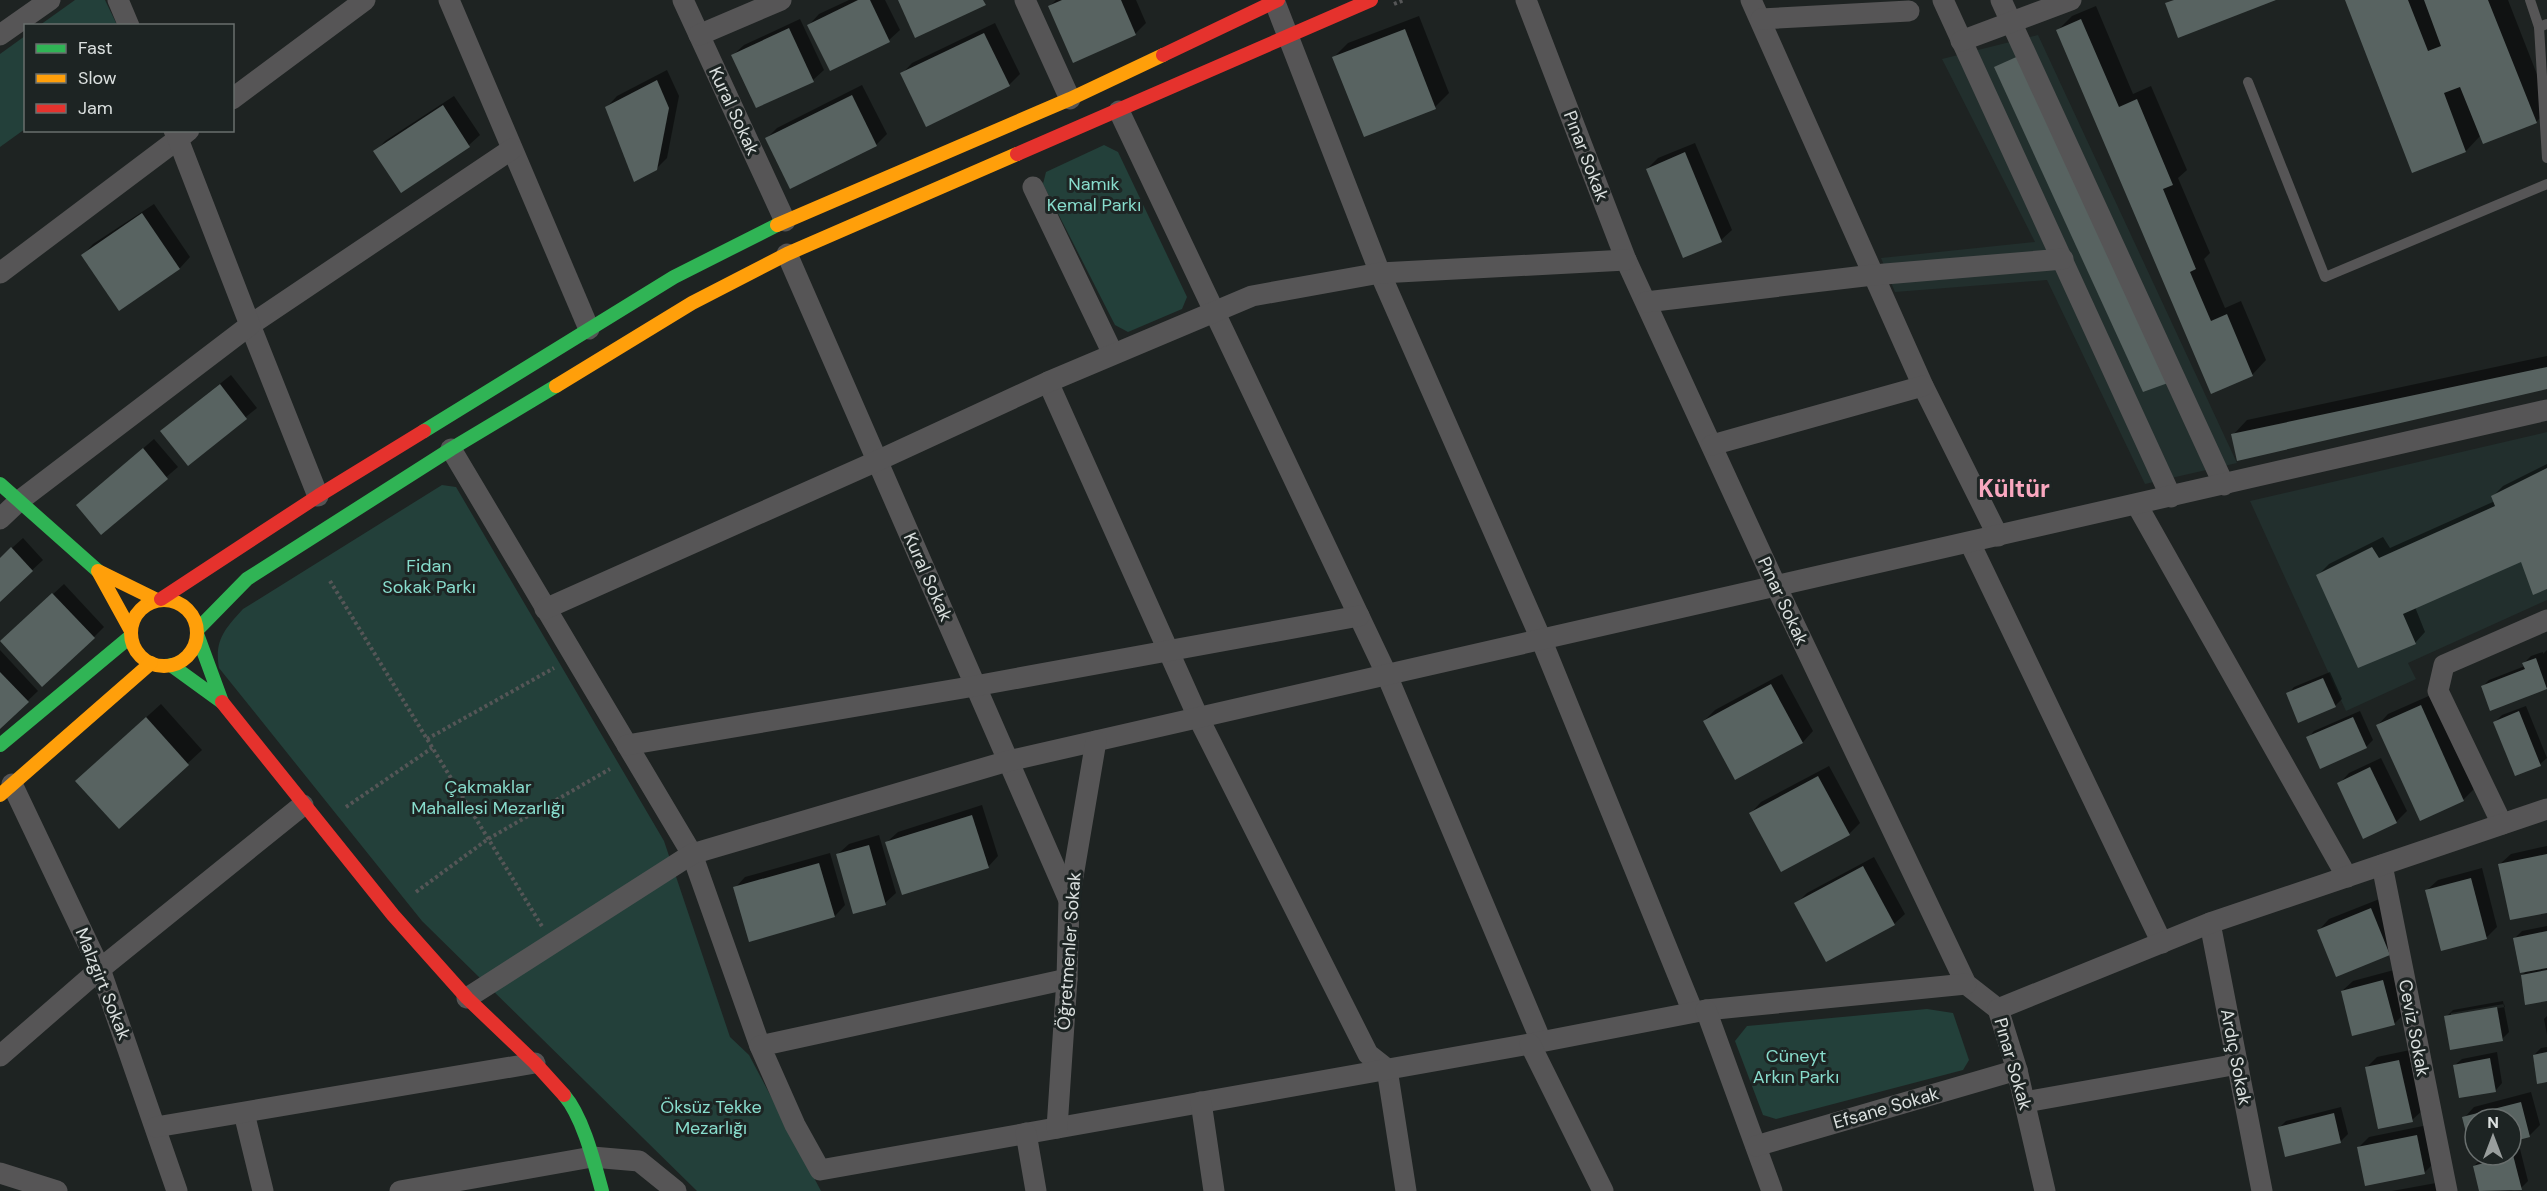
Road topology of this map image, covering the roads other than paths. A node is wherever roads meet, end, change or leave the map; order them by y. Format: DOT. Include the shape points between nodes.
graph roads {
  1 [pos="50,0"];
  2 [pos="118,0"];
  3 [pos="365,0"];
  4 [pos="449,0"];
  5 [pos="684,0"];
  6 [pos="781,0"];
  7 [pos="1025,0"];
  8 [pos="1276,0"];
  9 [pos="1371,0"];
  10 [pos="1526,0"];
  11 [pos="1751,0"];
  12 [pos="1943,0"];
  13 [pos="2001,0"];
  14 [pos="2071,0"];
  15 [pos="2530,0"];
  16 [pos="1909,11"];
  17 [pos="1761,19"];
  18 [pos="2012,22"];
  19 [pos="128,24"];
  20 [pos="2543,25"];
  21 [pos="0,35"];
  22 [pos="699,35"];
  23 [pos="1287,35"];
  24 [pos="1962,41"];
  25 [pos="2248,82"];
  26 [pos="234,98"];
  27 [pos="1070,99"];
  28 [pos="1119,111"];
  29 [pos="180,133"];
  30 [pos="512,149"];
  31 [pos="2547,158"];
  32 [pos="2547,184"];
  33 [pos="1033,187"];
  34 [pos="785,221"];
  35 [pos="786,254"];
  36 [pos="2063,259"];
  37 [pos="1626,260"];
  38 [pos="0,273"];
  39 [pos="1380,273"];
  40 [pos="1873,275"];
  41 [pos="1646,302"];
  42 [pos="1214,312"];
  43 [pos="250,325"];
  44 [pos="589,329"];
  45 [pos="1113,354"];
  46 [pos="1048,382"];
  47 [pos="1923,386"];
  48 [pos="2547,410"];
  49 [pos="1712,445"];
  50 [pos="451,449"];
  51 [pos="877,461"];
  52 [pos="0,484"];
  53 [pos="2224,485"];
  54 [pos="318,496"];
  55 [pos="2171,497"];
  56 [pos="19,501"];
  57 [pos="2137,505"];
  58 [pos="0,519"];
  59 [pos="1998,536"];
  60 [pos="1970,543"];
  61 [pos="98,571"];
  62 [pos="1776,586"];
  63 [pos="159,600"];
  64 [pos="545,609"];
  65 [pos="1359,616"];
  66 [pos="2547,620"];
  67 [pos="197,632"];
  68 [pos="131,633"];
  69 [pos="1541,639"];
  70 [pos="1168,651"];
  71 [pos="151,663"];
  72 [pos="171,665"];
  73 [pos="1386,674"];
  74 [pos="975,686"];
  75 [pos="222,702"];
  76 [pos="1198,717"];
  77 [pos="1096,741"];
  78 [pos="627,745"];
  79 [pos="0,746"];
  80 [pos="1008,761"];
  81 [pos="6,790"];
  82 [pos="303,805"];
  83 [pos="2547,809"];
  84 [pos="2502,824"];
  85 [pos="692,854"];
  86 [pos="2382,865"];
  87 [pos="2347,877"];
  88 [pos="1069,900"];
  89 [pos="2210,923"];
  90 [pos="2162,943"];
  91 [pos="100,969"];
  92 [pos="1067,979"];
  93 [pos="1966,984"];
  94 [pos="468,998"];
  95 [pos="1998,1009"];
  96 [pos="1700,1011"];
  97 [pos="1536,1042"];
  98 [pos="760,1046"];
  99 [pos="0,1056"];
  100 [pos="535,1063"];
  101 [pos="2238,1064"];
  102 [pos="1387,1069"];
  103 [pos="2017,1070"];
  104 [pos="1201,1102"];
  105 [pos="2025,1102"];
  106 [pos="243,1113"];
  107 [pos="156,1127"];
  108 [pos="1057,1128"];
  109 [pos="1026,1133"];
  110 [pos="1756,1146"];
  111 [pos="592,1157"];
  112 [pos="0,1173"];
  113 [pos="57,1191"];
  114 [pos="177,1191"];
  115 [pos="263,1191"];
  116 [pos="400,1191"];
  117 [pos="603,1191"];
  118 [pos="676,1191"];
  119 [pos="1036,1191"];
  120 [pos="1214,1191"];
  121 [pos="1406,1191"];
  122 [pos="1603,1191"];
  123 [pos="1772,1191"];
  124 [pos="2045,1191"];
  125 [pos="2262,1191"];
  126 [pos="2447,1191"];
  1 -- 21 [label="street"];
  2 -- 19 [label="street"];
  3 -- 26 [label="street"];
  4 -- 30 [label="street"];
  5 -- 22 [label="street, Kural Sokak"];
  6 -- 22 [label="street"];
  7 -- 27 [label="street"];
  8 -- 23 [label="street"];
  8 -- 27 [label="main road"];
  9 -- 23 [label="main road"];
  10 -- 37 [label="street, Pınar Sokak"];
  11 -- 17 [label="street"];
  12 -- 24 [label="street"];
  13 -- 18 [label="street"];
  14 -- 18 [label="street"];
  15 -- 20 [label="lane"];
  16 -- 17 [label="street"];
  17 -- 40 [label="street"];
  18 -- 24 [label="street"];
  18 -- 53 [label="street"];
  20 -- 31 [label="lane"];
  22 -- 34 [label="street, Kural Sokak"];
  23 -- 28 [label="main road"];
  23 -- 39 [label="street"];
  24 -- 36 [label="street"];
  25 -- 32 [label="lane" via="2325,278"];
  27 -- 34 [label="main road"];
  28 -- 35 [label="main road"];
  28 -- 42 [label="street"];
  29 -- 38 [label="street"];
  29 -- 43 [label="street"];
  30 -- 43 [label="street"];
  30 -- 44 [label="street"];
  33 -- 45 [label="street"];
  34 -- 44 [label="main road" via="674,278"];
  35 -- 50 [label="main road" via="692,303"];
  35 -- 51 [label="street, Kural Sokak"];
  36 -- 40 [label="street"];
  36 -- 55 [label="street"];
  37 -- 39 [label="street"];
  37 -- 41 [label="street, Pınar Sokak"];
  39 -- 42 [label="street" via="1252,296"];
  39 -- 69 [label="street"];
  40 -- 41 [label="street"];
  40 -- 47 [label="street"];
  41 -- 49 [label="street, Pınar Sokak"];
  42 -- 45 [label="street"];
  42 -- 65 [label="street"];
  43 -- 54 [label="street"];
  43 -- 56 [label="street"];
  44 -- 54 [label="main road"];
  45 -- 46 [label="street"];
  46 -- 51 [label="street"];
  46 -- 70 [label="street"];
  47 -- 49 [label="street"];
  47 -- 59 [label="street"];
  48 -- 53 [label="street"];
  49 -- 62 [label="street, Pınar Sokak"];
  50 -- 64 [label="street"];
  50 -- 67 [label="main road" via="247,579"];
  51 -- 64 [label="street"];
  51 -- 74 [label="street, Kural Sokak"];
  52 -- 56 [label="main road"];
  53 -- 55 [label="street"];
  54 -- 63 [label="main road"];
  55 -- 57 [label="street"];
  56 -- 58 [label="street"];
  56 -- 61 [label="main road"];
  57 -- 59 [label="street"];
  57 -- 87 [label="street"];
  59 -- 60 [label="street"];
  60 -- 62 [label="street"];
  60 -- 90 [label="street"];
  61 -- 63 [label="main road"];
  61 -- 68 [label="main road"];
  62 -- 69 [label="street"];
  62 -- 93 [label="street, Pınar Sokak"];
  63 -- 67 [label="main road" via="182,604 190,611"];
  63 -- 68 [label="main road" via="135,615"];
  64 -- 78 [label="street"];
  65 -- 70 [label="street"];
  65 -- 73 [label="street"];
  66 -- 84 [label="street" via="2444,665 2438,691"];
  67 -- 72 [label="main road" via="190,653"];
  67 -- 75 [label="main road"];
  68 -- 71 [label="main road" via="133,646"];
  68 -- 79 [label="main road"];
  69 -- 73 [label="street"];
  69 -- 96 [label="street"];
  70 -- 74 [label="street"];
  70 -- 76 [label="street"];
  71 -- 72 [label="main road"];
  71 -- 81 [label="main road"];
  72 -- 75 [label="main road"];
  73 -- 76 [label="street"];
  73 -- 97 [label="street"];
  74 -- 78 [label="street"];
  74 -- 80 [label="street, Kural Sokak"];
  75 -- 82 [label="main road"];
  76 -- 77 [label="street"];
  76 -- 102 [label="street" via="1368,1054"];
  77 -- 80 [label="street"];
  77 -- 88 [label="street, Öğretmenler Sokak"];
  78 -- 85 [label="street"];
  80 -- 85 [label="street"];
  80 -- 88 [label="street, Kural Sokak"];
  81 -- 91 [label="street, Malzgirt Sokak"];
  82 -- 91 [label="street"];
  82 -- 94 [label="main road" via="393,915"];
  83 -- 84 [label="street"];
  84 -- 86 [label="street"];
  85 -- 94 [label="street"];
  85 -- 98 [label="street"];
  86 -- 87 [label="street"];
  86 -- 126 [label="street, Ceviz Sokak"];
  87 -- 89 [label="street"];
  88 -- 92 [label="street, Öğretmenler Sokak"];
  89 -- 90 [label="street"];
  89 -- 101 [label="street, Ardıç Sokak"];
  90 -- 95 [label="street"];
  91 -- 99 [label="street"];
  91 -- 107 [label="street, Malzgirt Sokak"];
  92 -- 98 [label="street"];
  92 -- 108 [label="street, Öğretmenler Sokak"];
  93 -- 95 [label="street, Pınar Sokak"];
  93 -- 96 [label="street"];
  94 -- 100 [label="main road"];
  95 -- 103 [label="street, Pınar Sokak"];
  96 -- 97 [label="street"];
  96 -- 110 [label="street"];
  97 -- 102 [label="street"];
  97 -- 122 [label="street"];
  98 -- 109 [label="street" via="820,1170"];
  100 -- 106 [label="street"];
  100 -- 111 [label="main road" via="571,1103"];
  101 -- 105 [label="street"];
  101 -- 125 [label="street, Ardıç Sokak"];
  102 -- 104 [label="street"];
  102 -- 121 [label="street"];
  103 -- 105 [label="street, Pınar Sokak"];
  103 -- 110 [label="street, Efsane Sokak"];
  104 -- 108 [label="street"];
  104 -- 120 [label="street"];
  105 -- 124 [label="street, Pınar Sokak"];
  106 -- 107 [label="street"];
  106 -- 115 [label="street"];
  107 -- 114 [label="street, Malzgirt Sokak"];
  108 -- 109 [label="street"];
  109 -- 119 [label="street"];
  110 -- 123 [label="street"];
  111 -- 116 [label="street"];
  111 -- 117 [label="main road"];
  111 -- 118 [label="street" via="639,1161"];
  112 -- 113 [label="street"];
}
